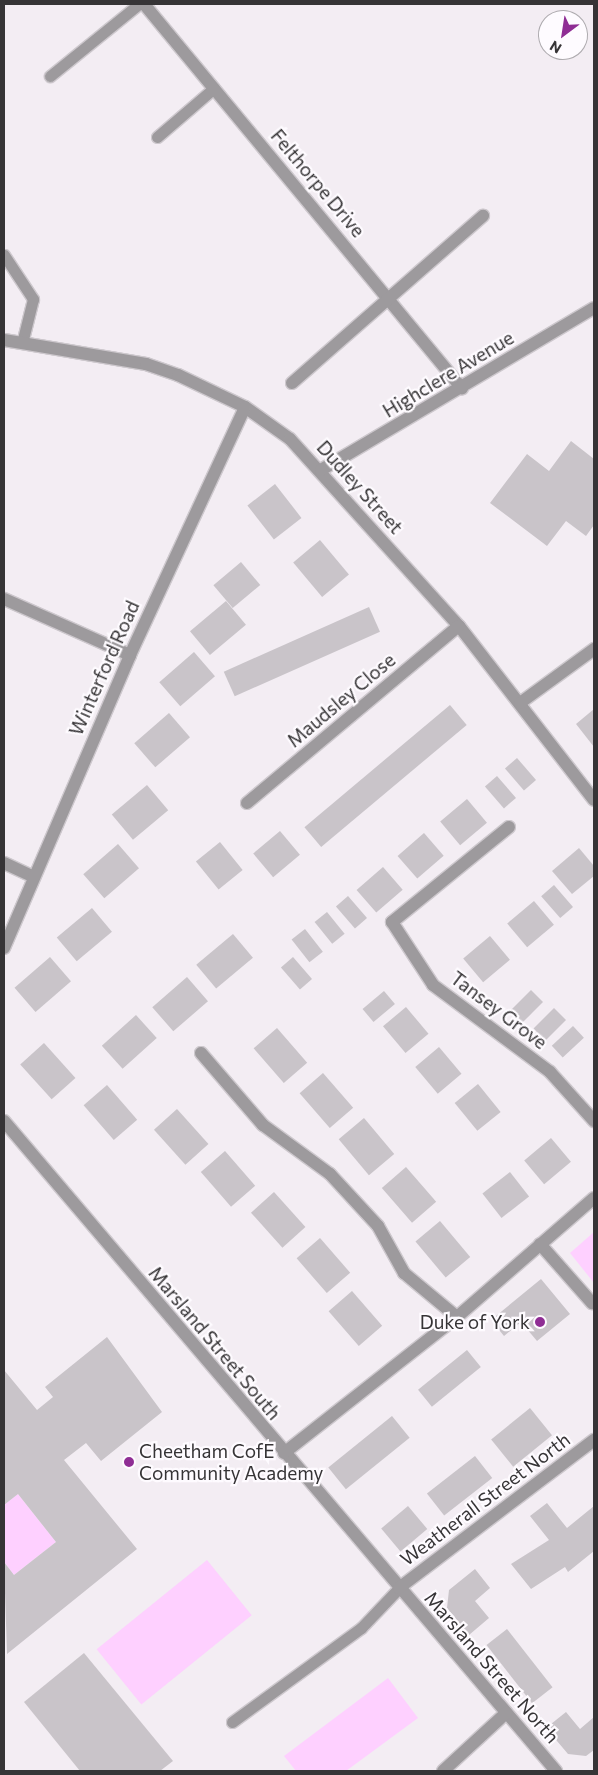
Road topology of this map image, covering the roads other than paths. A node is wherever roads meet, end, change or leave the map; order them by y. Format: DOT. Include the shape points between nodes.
graph roads {
  1 [pos="139,4"];
  2 [pos="144,4"];
  3 [pos="50,76"];
  4 [pos="214,88"];
  5 [pos="157,137"];
  6 [pos="483,216"];
  7 [pos="4,255"];
  8 [pos="389,298"];
  9 [pos="594,308"];
  10 [pos="4,340"];
  11 [pos="22,343"];
  12 [pos="292,383"];
  13 [pos="462,388"];
  14 [pos="245,407"];
  15 [pos="321,470"];
  16 [pos="4,600"];
  17 [pos="459,626"];
  18 [pos="594,650"];
  19 [pos="130,655"];
  20 [pos="520,703"];
  21 [pos="594,800"];
  22 [pos="246,803"];
  23 [pos="509,827"];
  24 [pos="4,863"];
  25 [pos="32,876"];
  26 [pos="4,948"];
  27 [pos="202,1053"];
  28 [pos="4,1121"];
  29 [pos="594,1121"];
  30 [pos="594,1198"];
  31 [pos="540,1244"];
  32 [pos="592,1302"];
  33 [pos="458,1317"];
  34 [pos="594,1440"];
  35 [pos="284,1453"];
  36 [pos="399,1588"];
  37 [pos="506,1713"];
  38 [pos="232,1722"];
  39 [pos="443,1771"];
  40 [pos="556,1771"];
  1 -- 3 [label="lane"];
  2 -- 4 [label="street, Felthorpe Drive"];
  4 -- 5 [label="lane"];
  4 -- 8 [label="street, Felthorpe Drive"];
  6 -- 8 [label="street"];
  7 -- 11 [label="lane" via="33,299"];
  8 -- 12 [label="street"];
  8 -- 13 [label="street, Felthorpe Drive"];
  9 -- 13 [label="street, Highclere Avenue"];
  10 -- 11 [label="street, Dudley Street"];
  11 -- 14 [label="street, Dudley Street" via="146,364"];
  13 -- 15 [label="street, Highclere Avenue"];
  14 -- 15 [label="street, Dudley Street" via="290,439"];
  14 -- 19 [label="street, Winterford Road"];
  15 -- 17 [label="street, Dudley Street"];
  16 -- 19 [label="street"];
  17 -- 20 [label="street, Dudley Street"];
  17 -- 22 [label="street, Maudsley Close"];
  18 -- 20 [label="street"];
  19 -- 25 [label="street, Winterford Road"];
  20 -- 21 [label="street, Dudley Street"];
  23 -- 29 [label="street, Tansey Grove" via="392,922 433,985 550,1072"];
  24 -- 25 [label="street"];
  25 -- 26 [label="street, Winterford Road"];
  27 -- 33 [label="street" via="263,1125 330,1174 378,1226 404,1273"];
  28 -- 35 [label="street, Marsland Street South"];
  30 -- 31 [label="street"];
  31 -- 32 [label="street"];
  31 -- 33 [label="street"];
  33 -- 35 [label="street"];
  34 -- 36 [label="street, Weatherall Street North"];
  35 -- 36 [label="street, Marsland Street South"];
  36 -- 37 [label="street, Marsland Street North"];
  36 -- 38 [label="lane" via="360,1628"];
  37 -- 39 [label="street"];
  37 -- 40 [label="street, Marsland Street North"];
}
